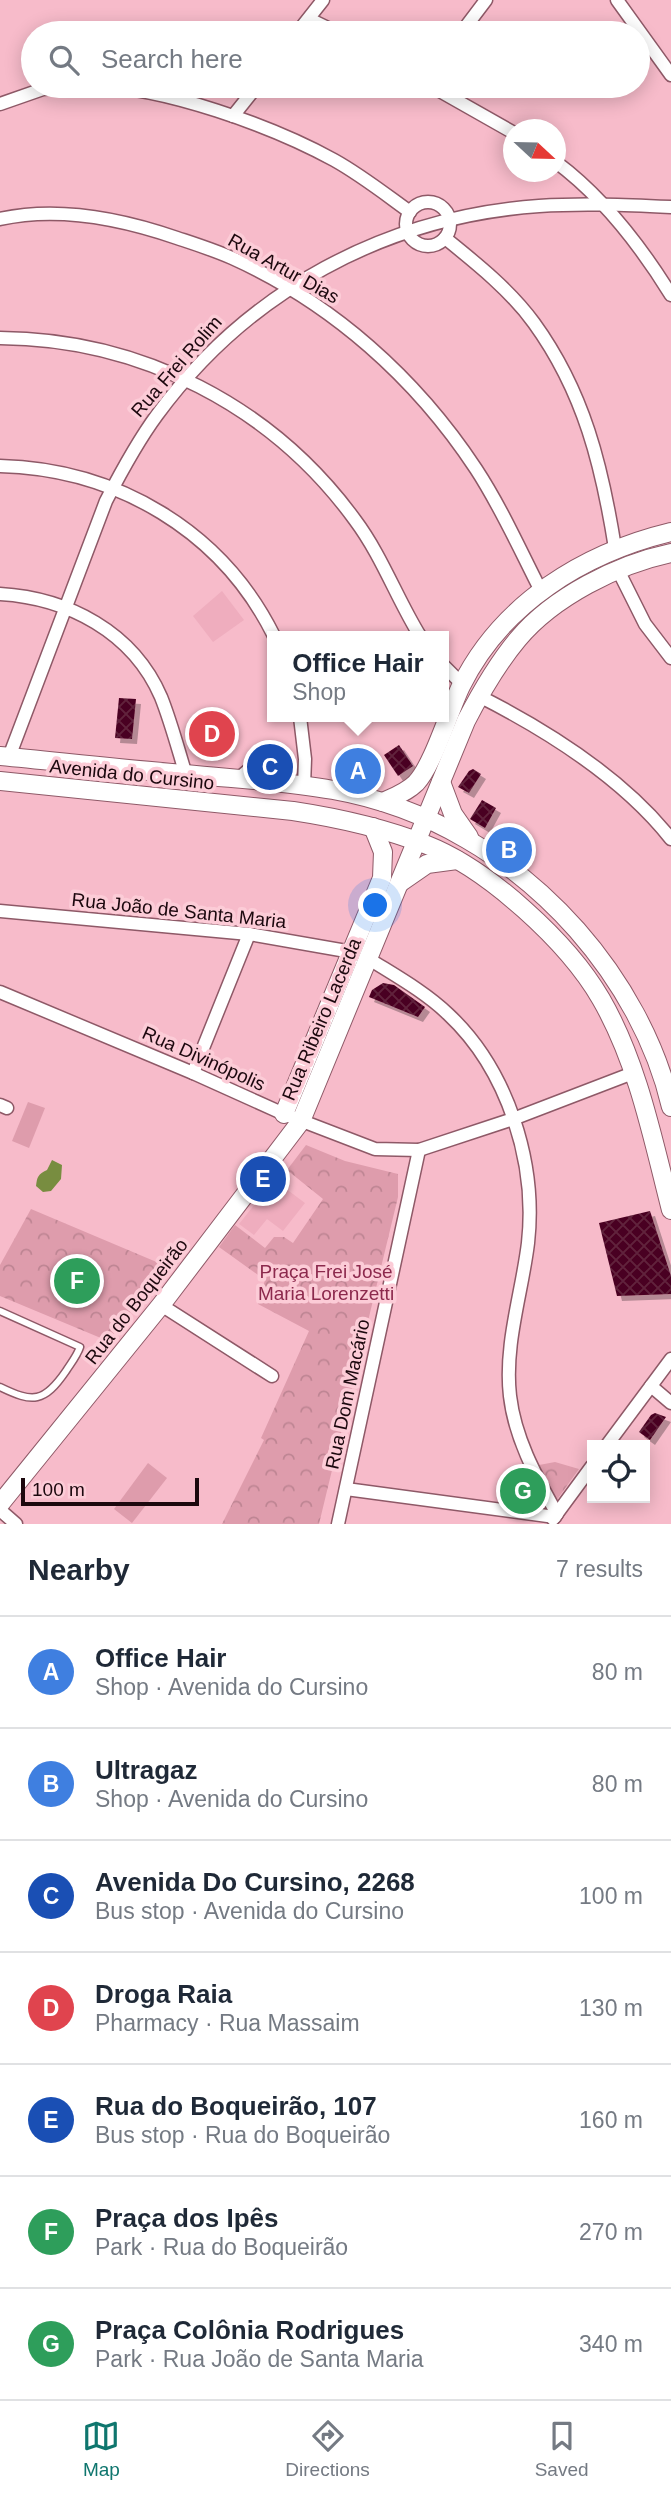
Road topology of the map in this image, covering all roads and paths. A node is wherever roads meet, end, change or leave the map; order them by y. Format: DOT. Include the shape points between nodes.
graph roads {
  1 [pos="323,0"];
  2 [pos="486,0"];
  3 [pos="617,0"];
  4 [pos="309,19"];
  5 [pos="313,21"];
  6 [pos="470,21"];
  7 [pos="632,21"];
  8 [pos="650,46"];
  9 [pos="671,75"];
  10 [pos="21,97"];
  11 [pos="169,98"];
  12 [pos="247,98"];
  13 [pos="452,98"];
  14 [pos="0,104"];
  15 [pos="233,116"];
  16 [pos="503,127"];
  17 [pos="566,172"];
  18 [pos="603,205"];
  19 [pos="671,207"];
  20 [pos="410,212"];
  21 [pos="0,219"];
  22 [pos="450,219"];
  23 [pos="407,231"];
  24 [pos="445,238"];
  25 [pos="289,289"];
  26 [pos="671,295"];
  27 [pos="0,338"];
  28 [pos="187,379"];
  29 [pos="0,466"];
  30 [pos="113,488"];
  31 [pos="671,532"];
  32 [pos="615,548"];
  33 [pos="671,553"];
  34 [pos="618,570"];
  35 [pos="541,591"];
  36 [pos="0,594"];
  37 [pos="65,608"];
  38 [pos="272,631"];
  39 [pos="417,631"];
  40 [pos="671,658"];
  41 [pos="449,671"];
  42 [pos="462,684"];
  43 [pos="479,696"];
  44 [pos="449,712"];
  45 [pos="301,722"];
  46 [pos="445,722"];
  47 [pos="283,751"];
  48 [pos="4,756"];
  49 [pos="186,775"];
  50 [pos="234,779"];
  51 [pos="0,782"];
  52 [pos="441,782"];
  53 [pos="304,786"];
  54 [pos="383,802"];
  55 [pos="427,818"];
  56 [pos="373,827"];
  57 [pos="399,835"];
  58 [pos="671,839"];
  59 [pos="470,840"];
  60 [pos="417,842"];
  61 [pos="457,860"];
  62 [pos="397,887"];
  63 [pos="0,911"];
  64 [pos="248,934"];
  65 [pos="361,955"];
  66 [pos="0,992"];
  67 [pos="193,1073"];
  68 [pos="633,1073"];
  69 [pos="671,1107"];
  70 [pos="284,1114"];
  71 [pos="513,1119"];
  72 [pos="301,1121"];
  73 [pos="419,1150"];
  74 [pos="671,1210"];
  75 [pos="161,1305"];
  76 [pos="0,1311"];
  77 [pos="671,1359"];
  78 [pos="272,1376"];
  79 [pos="651,1386"];
  80 [pos="0,1387"];
  81 [pos="671,1403"];
  82 [pos="611,1440"];
  83 [pos="587,1473"];
  84 [pos="346,1489"];
  85 [pos="0,1504"];
  86 [pos="0,1510"];
  87 [pos="553,1518"];
  88 [pos="16,1524"];
  89 [pos="338,1524"];
  1 -- 4 [label="street"];
  2 -- 6 [label="street"];
  3 -- 7 [label="street"];
  4 -- 5 [label="street"];
  8 -- 9 [label="street"];
  10 -- 14 [label="street"];
  11 -- 15 [label="street"];
  12 -- 15 [label="street"];
  13 -- 16 [label="street"];
  15 -- 20 [label="street" via="333,160"];
  17 -- 18 [label="street"];
  18 -- 19 [label="street, Rua Frei Rolim"];
  18 -- 22 [label="street, Rua Frei Rolim" via="537,206"];
  18 -- 26 [label="street" via="634,239"];
  20 -- 22 [label="street" via="429,202 442,207"];
  20 -- 23 [label="street"];
  21 -- 25 [label="street, Rua Artur Dias" via="56,214 130,225 232,258"];
  22 -- 23 [label="street, Rua Frei Rolim"];
  22 -- 24 [label="street"];
  23 -- 24 [label="street" via="424,246"];
  23 -- 25 [label="street, Rua Frei Rolim" via="335,261"];
  24 -- 32 [label="street" via="492,278 533,322 569,381 596,452"];
  25 -- 28 [label="street, Rua Frei Rolim" via="246,319"];
  25 -- 35 [label="street, Rua Artur Dias" via="366,341 439,418 478,472"];
  27 -- 28 [label="street" via="75,344"];
  28 -- 30 [label="street, Rua Frei Rolim" via="157,414"];
  28 -- 39 [label="street" via="262,425 320,478 356,522"];
  29 -- 30 [label="street" via="48,471"];
  30 -- 37 [label="street, Rua Frei Rolim"];
  30 -- 38 [label="street" via="156,509 201,541 246,590"];
  31 -- 32 [label="main road"];
  32 -- 35 [label="main road"];
  33 -- 34 [label="main road, Rua Ribeiro Lacerda"];
  34 -- 40 [label="street" via="645,624"];
  34 -- 43 [label="main road, Rua Ribeiro Lacerda" via="588,583 546,612 519,637"];
  35 -- 42 [label="main road" via="486,647"];
  36 -- 37 [label="street"];
  37 -- 48 [label="street, Rua Frei Rolim"];
  37 -- 49 [label="street" via="103,627 147,671 160,695"];
  41 -- 42 [label="street"];
  42 -- 44 [label="main road"];
  43 -- 52 [label="main road, Rua Ribeiro Lacerda"];
  43 -- 58 [label="street" via="561,744 612,781"];
  45 -- 53 [label="street"];
  46 -- 54 [label="main road" via="417,782"];
  47 -- 50 [label="lane" via="259,757"];
  48 -- 49 [label="main road, Avenida do Cursino"];
  48 -- 51 [label="main road, Rua Frei Rolim"];
  49 -- 50 [label="main road, Avenida do Cursino"];
  50 -- 53 [label="main road, Avenida do Cursino"];
  51 -- 56 [label="main road, Avenida do Cursino" via="293,811"];
  52 -- 55 [label="main road, Rua Ribeiro Lacerda"];
  52 -- 59 [label="main road" via="453,814"];
  53 -- 54 [label="main road, Avenida do Cursino"];
  54 -- 55 [label="main road, Avenida do Cursino"];
  54 -- 57 [label="main road"];
  55 -- 59 [label="main road, Avenida do Cursino"];
  55 -- 60 [label="main road, Rua Ribeiro Lacerda"];
  56 -- 57 [label="main road, Avenida do Cursino"];
  56 -- 65 [label="main road, Rua Ribeiro Lacerda" via="383,852 382,878"];
  57 -- 60 [label="main road, Avenida do Cursino"];
  57 -- 62 [label="main road"];
  59 -- 69 [label="main road, Avenida do Cursino" via="552,902 615,978 643,1027"];
  60 -- 61 [label="main road, Avenida do Cursino"];
  60 -- 62 [label="main road, Rua Ribeiro Lacerda"];
  61 -- 62 [label="main road" via="427,864"];
  61 -- 68 [label="main road, Avenida do Cursino" via="534,918 569,956 601,998"];
  62 -- 65 [label="main road, Rua Ribeiro Lacerda"];
  63 -- 64 [label="street, Rua João de Santa Maria"];
  64 -- 65 [label="street, Rua João de Santa Maria"];
  64 -- 67 [label="street"];
  65 -- 70 [label="main road, Rua Ribeiro Lacerda"];
  65 -- 71 [label="street, Rua João de Santa Maria" via="446,1011 496,1077"];
  65 -- 72 [label="main road, Rua Ribeiro Lacerda"];
  66 -- 67 [label="street, Rua Divinópolis"];
  67 -- 70 [label="street, Rua Divinópolis"];
  68 -- 71 [label="street, Rua Divinópolis"];
  68 -- 74 [label="main road, Avenida do Cursino"];
  70 -- 72 [label="street, Rua Divinópolis"];
  71 -- 73 [label="street, Rua Divinópolis"];
  71 -- 87 [label="street, Rua João de Santa Maria" via="531,1201 508,1362 510,1396 517,1432"];
  72 -- 73 [label="street, Rua Divinópolis" via="367,1147"];
  72 -- 75 [label="main road, Rua do Boqueirão"];
  73 -- 84 [label="street, Rua Dom Macário"];
  75 -- 78 [label="street"];
  75 -- 85 [label="main road, Rua do Boqueirão"];
  76 -- 80 [label="lane" via="80,1347 53,1390 22,1398"];
  77 -- 79 [label="street"];
  79 -- 81 [label="street"];
  79 -- 82 [label="street"];
  83 -- 87 [label="street"];
  84 -- 87 [label="street"];
  84 -- 89 [label="street, Rua Dom Macário"];
  86 -- 88 [label="street"];
}
